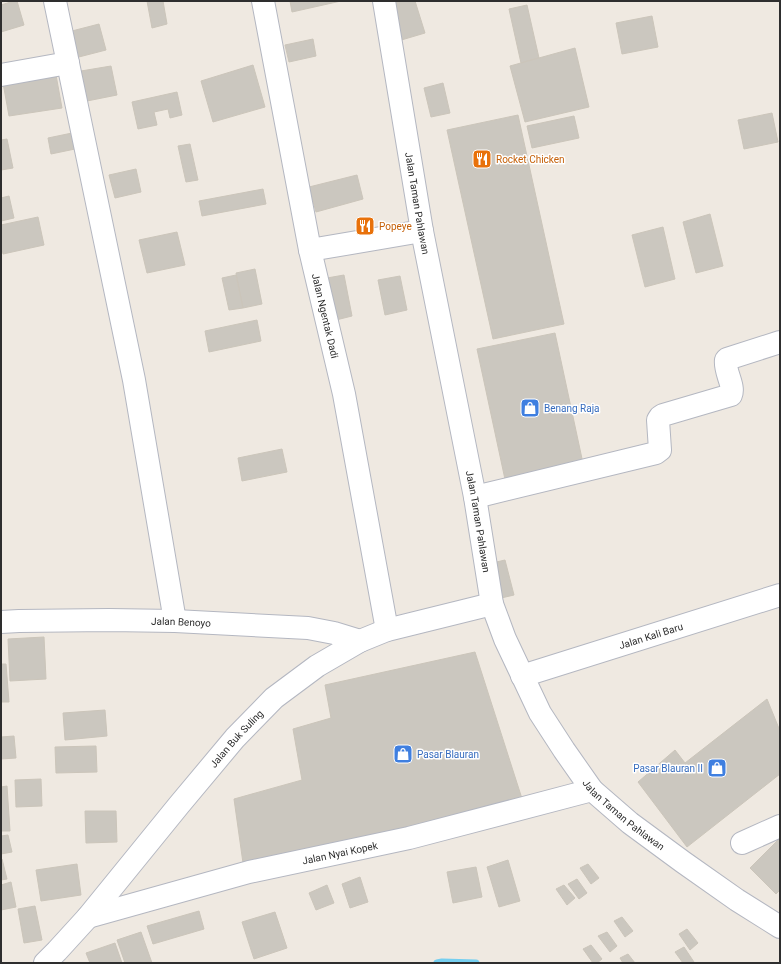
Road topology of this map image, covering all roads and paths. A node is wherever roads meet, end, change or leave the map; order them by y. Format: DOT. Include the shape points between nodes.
graph roads {
  1 [pos="56,1"];
  2 [pos="263,1"];
  3 [pos="384,1"];
  4 [pos="68,63"];
  5 [pos="1,75"];
  6 [pos="422,231"];
  7 [pos="310,250"];
  8 [pos="780,342"];
  9 [pos="475,497"];
  10 [pos="780,595"];
  11 [pos="492,604"];
  12 [pos="175,621"];
  13 [pos="1,622"];
  14 [pos="387,630"];
  15 [pos="360,641"];
  16 [pos="522,676"];
  17 [pos="592,790"];
  18 [pos="780,826"];
  19 [pos="742,844"];
  20 [pos="88,917"];
  21 [pos="780,927"];
  22 [pos="45,963"];
  1 -- 4 [label="street"];
  2 -- 7 [label="street, Jalan Ngentak Dadi"];
  3 -- 6 [label="street, Jalan Taman Pahlawan"];
  4 -- 5 [label="street"];
  4 -- 12 [label="street" via="134,380"];
  6 -- 7 [label="street"];
  6 -- 9 [label="street, Jalan Taman Pahlawan"];
  7 -- 14 [label="street, Jalan Ngentak Dadi" via="344,394"];
  8 -- 9 [label="street" via="727,359 725,363 731,395 660,417 660,450 656,453"];
  9 -- 11 [label="street, Jalan Taman Pahlawan"];
  10 -- 16 [label="street, Jalan Kali Baru"];
  11 -- 14 [label="street, Jalan Buk Suling"];
  11 -- 16 [label="street, Jalan Taman Pahlawan"];
  12 -- 13 [label="street, Jalan Benoyo"];
  12 -- 15 [label="street, Jalan Benoyo" via="308,628"];
  14 -- 15 [label="street, Jalan Buk Suling"];
  15 -- 20 [label="street, Jalan Buk Suling" via="317,666 274,698 235,738"];
  16 -- 17 [label="street, Jalan Taman Pahlawan" via="540,713"];
  17 -- 20 [label="street, Jalan Nyai Kopek" via="409,838 249,872"];
  17 -- 21 [label="street, Jalan Taman Pahlawan" via="683,862"];
  18 -- 19 [label="street"];
  20 -- 22 [label="street, Jalan Buk Suling"];
}
